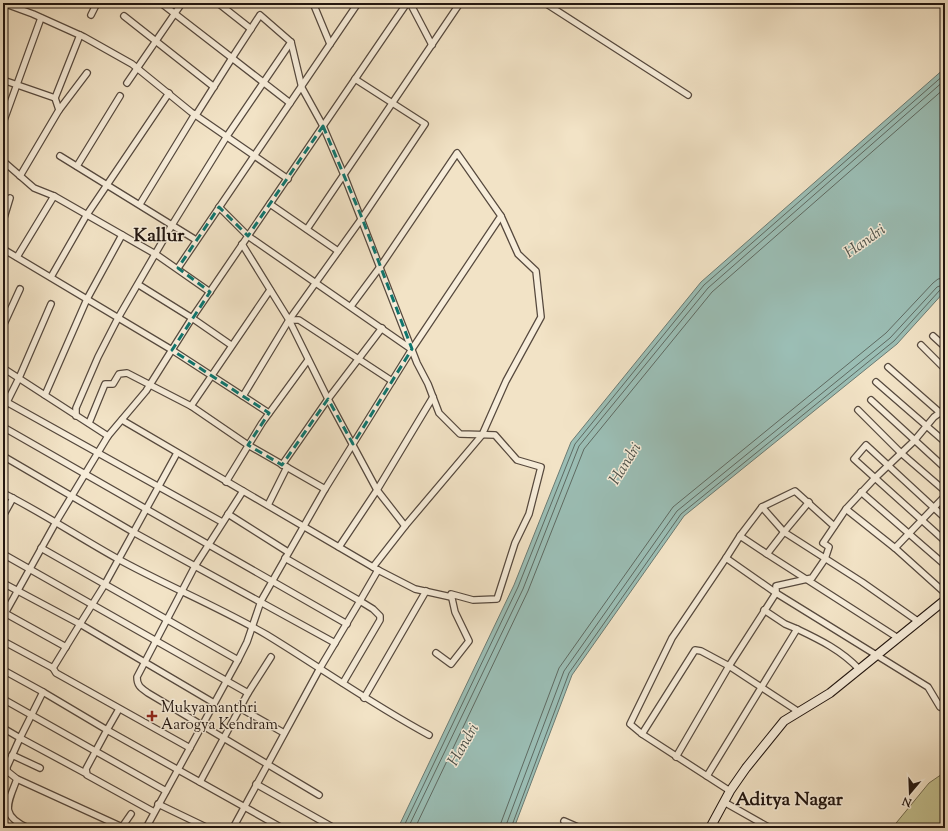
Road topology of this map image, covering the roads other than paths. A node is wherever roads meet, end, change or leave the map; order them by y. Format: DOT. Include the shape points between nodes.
graph roads {
  1 [pos="3,3"];
  2 [pos="97,3"];
  3 [pos="161,3"];
  4 [pos="182,3"];
  5 [pos="218,3"];
  6 [pos="313,3"];
  7 [pos="358,3"];
  8 [pos="409,3"];
  9 [pos="460,3"];
  10 [pos="545,3"];
  11 [pos="91,14"];
  12 [pos="174,14"];
  13 [pos="124,16"];
  14 [pos="41,18"];
  15 [pos="251,29"];
  16 [pos="80,35"];
  17 [pos="157,41"];
  18 [pos="291,42"];
  19 [pos="330,44"];
  20 [pos="432,45"];
  21 [pos="232,58"];
  22 [pos="137,68"];
  23 [pos="87,73"];
  24 [pos="355,79"];
  25 [pos="3,80"];
  26 [pos="263,82"];
  27 [pos="127,83"];
  28 [pos="17,85"];
  29 [pos="214,87"];
  30 [pos="302,88"];
  31 [pos="169,93"];
  32 [pos="688,95"];
  33 [pos="120,96"];
  34 [pos="55,98"];
  35 [pos="290,103"];
  36 [pos="392,103"];
  37 [pos="59,110"];
  38 [pos="195,114"];
  39 [pos="3,123"];
  40 [pos="323,126"];
  41 [pos="227,136"];
  42 [pos="60,156"];
  43 [pos="254,156"];
  44 [pos="3,161"];
  45 [pos="77,166"];
  46 [pos="344,175"];
  47 [pos="20,176"];
  48 [pos="288,179"];
  49 [pos="107,184"];
  50 [pos="54,196"];
  51 [pos="10,198"];
  52 [pos="140,204"];
  53 [pos="270,204"];
  54 [pos="219,207"];
  55 [pos="86,216"];
  56 [pos="501,216"];
  57 [pos="362,218"];
  58 [pos="3,221"];
  59 [pos="172,225"];
  60 [pos="308,229"];
  61 [pos="122,235"];
  62 [pos="248,236"];
  63 [pos="196,240"];
  64 [pos="242,244"];
  65 [pos="4,250"];
  66 [pos="338,251"];
  67 [pos="157,255"];
  68 [pos="3,257"];
  69 [pos="17,257"];
  70 [pos="380,267"];
  71 [pos="178,268"];
  72 [pos="51,277"];
  73 [pos="316,283"];
  74 [pos="139,285"];
  75 [pos="20,289"];
  76 [pos="270,290"];
  77 [pos="210,292"];
  78 [pos="87,299"];
  79 [pos="51,304"];
  80 [pos="351,306"];
  81 [pos="118,318"];
  82 [pos="192,318"];
  83 [pos="289,320"];
  84 [pos="3,326"];
  85 [pos="382,328"];
  86 [pos="933,336"];
  87 [pos="231,345"];
  88 [pos="921,345"];
  89 [pos="945,346"];
  90 [pos="172,350"];
  91 [pos="412,350"];
  92 [pos="359,359"];
  93 [pos="308,360"];
  94 [pos="888,367"];
  95 [pos="3,368"];
  96 [pos="945,369"];
  97 [pos="212,376"];
  98 [pos="19,378"];
  99 [pos="392,381"];
  100 [pos="876,382"];
  101 [pos="150,385"];
  102 [pos="45,395"];
  103 [pos="243,396"];
  104 [pos="433,397"];
  105 [pos="328,399"];
  106 [pos="870,400"];
  107 [pos="5,401"];
  108 [pos="191,406"];
  109 [pos="3,410"];
  110 [pos="858,410"];
  111 [pos="942,410"];
  112 [pos="269,413"];
  113 [pos="76,416"];
  114 [pos="945,417"];
  115 [pos="122,420"];
  116 [pos="89,423"];
  117 [pos="928,426"];
  118 [pos="3,427"];
  119 [pos="482,434"];
  120 [pos="108,436"];
  121 [pos="914,441"];
  122 [pos="945,442"];
  123 [pos="353,444"];
  124 [pos="248,445"];
  125 [pos="98,453"];
  126 [pos="177,453"];
  127 [pos="901,453"];
  128 [pos="3,456"];
  129 [pos="887,465"];
  130 [pos="285,466"];
  131 [pos="945,468"];
  132 [pos="85,474"];
  133 [pos="875,478"];
  134 [pos="226,482"];
  135 [pos="159,486"];
  136 [pos="325,490"];
  137 [pos="377,490"];
  138 [pos="243,491"];
  139 [pos="945,491"];
  140 [pos="862,492"];
  141 [pos="3,493"];
  142 [pos="72,496"];
  143 [pos="945,496"];
  144 [pos="13,498"];
  145 [pos="809,502"];
  146 [pos="268,505"];
  147 [pos="762,507"];
  148 [pos="933,507"];
  149 [pos="846,509"];
  150 [pos="146,510"];
  151 [pos="228,514"];
  152 [pos="3,516"];
  153 [pos="945,518"];
  154 [pos="920,520"];
  155 [pos="56,522"];
  156 [pos="222,522"];
  157 [pos="304,526"];
  158 [pos="405,526"];
  159 [pos="834,526"];
  160 [pos="133,532"];
  161 [pos="784,532"];
  162 [pos="908,533"];
  163 [pos="740,536"];
  164 [pos="945,541"];
  165 [pos="207,545"];
  166 [pos="339,547"];
  167 [pos="41,548"];
  168 [pos="895,548"];
  169 [pos="288,552"];
  170 [pos="3,554"];
  171 [pos="767,554"];
  172 [pos="284,558"];
  173 [pos="726,558"];
  174 [pos="118,559"];
  175 [pos="825,559"];
  176 [pos="945,565"];
  177 [pos="195,566"];
  178 [pos="376,568"];
  179 [pos="29,570"];
  180 [pos="805,580"];
  181 [pos="272,581"];
  182 [pos="3,583"];
  183 [pos="105,584"];
  184 [pos="18,591"];
  185 [pos="426,591"];
  186 [pos="182,592"];
  187 [pos="776,593"];
  188 [pos="945,593"];
  189 [pos="451,597"];
  190 [pos="945,600"];
  191 [pos="261,601"];
  192 [pos="360,601"];
  193 [pos="92,605"];
  194 [pos="764,610"];
  195 [pos="4,614"];
  196 [pos="167,619"];
  197 [pos="919,622"];
  198 [pos="80,624"];
  199 [pos="347,624"];
  200 [pos="252,627"];
  201 [pos="797,629"];
  202 [pos="898,638"];
  203 [pos="156,640"];
  204 [pos="3,641"];
  205 [pos="335,643"];
  206 [pos="66,647"];
  207 [pos="436,653"];
  208 [pos="875,656"];
  209 [pos="271,657"];
  210 [pos="238,660"];
  211 [pos="145,661"];
  212 [pos="729,666"];
  213 [pos="53,668"];
  214 [pos="320,668"];
  215 [pos="859,669"];
  216 [pos="3,670"];
  217 [pos="226,681"];
  218 [pos="343,683"];
  219 [pos="761,687"];
  220 [pos="43,692"];
  221 [pos="248,693"];
  222 [pos="364,698"];
  223 [pos="3,699"];
  224 [pos="214,703"];
  225 [pos="119,708"];
  226 [pos="240,708"];
  227 [pos="945,709"];
  228 [pos="799,712"];
  229 [pos="30,716"];
  230 [pos="202,725"];
  231 [pos="3,728"];
  232 [pos="107,730"];
  233 [pos="284,733"];
  234 [pos="642,734"];
  235 [pos="429,735"];
  236 [pos="20,738"];
  237 [pos="224,738"];
  238 [pos="190,748"];
  239 [pos="95,751"];
  240 [pos="12,755"];
  241 [pos="676,757"];
  242 [pos="268,763"];
  243 [pos="40,768"];
  244 [pos="178,769"];
  245 [pos="86,773"];
  246 [pos="707,776"];
  247 [pos="17,779"];
  248 [pos="200,782"];
  249 [pos="256,784"];
  250 [pos="166,791"];
  251 [pos="730,791"];
  252 [pos="319,795"];
  253 [pos="724,802"];
  254 [pos="158,804"];
  255 [pos="244,806"];
  256 [pos="154,812"];
  257 [pos="131,814"];
  258 [pos="564,821"];
  259 [pos="121,827"];
  260 [pos="28,828"];
  261 [pos="147,828"];
  262 [pos="208,828"];
  263 [pos="233,828"];
  264 [pos="282,828"];
  265 [pos="334,828"];
  266 [pos="580,828"];
  267 [pos="710,828"];
  268 [pos="770,828"];
  1 -- 14 [label="street"];
  2 -- 11 [label="street"];
  3 -- 12 [label="street"];
  4 -- 12 [label="street"];
  5 -- 15 [label="street"];
  6 -- 19 [label="street"];
  7 -- 19 [label="street"];
  8 -- 20 [label="street"];
  8 -- 24 [label="street"];
  9 -- 20 [label="street"];
  10 -- 32 [label="street"];
  12 -- 17 [label="street"];
  12 -- 21 [label="street"];
  13 -- 17 [label="street"];
  14 -- 16 [label="street"];
  14 -- 28 [label="street"];
  15 -- 18 [label="street" via="260,14"];
  15 -- 21 [label="street"];
  16 -- 22 [label="street"];
  16 -- 34 [label="street"];
  17 -- 22 [label="street"];
  17 -- 29 [label="street"];
  18 -- 26 [label="street"];
  18 -- 30 [label="street"];
  19 -- 30 [label="street"];
  20 -- 36 [label="street"];
  21 -- 26 [label="street"];
  21 -- 29 [label="street"];
  22 -- 27 [label="street"];
  22 -- 31 [label="street"];
  23 -- 37 [label="street"];
  24 -- 36 [label="street"];
  24 -- 40 [label="street"];
  25 -- 28 [label="street"];
  26 -- 35 [label="street"];
  26 -- 41 [label="street"];
  28 -- 34 [label="street"];
  28 -- 39 [label="street"];
  29 -- 38 [label="street"];
  30 -- 35 [label="street"];
  30 -- 40 [label="street"];
  31 -- 38 [label="street"];
  31 -- 49 [label="street"];
  33 -- 45 [label="street"];
  34 -- 37 [label="street"];
  35 -- 43 [label="street"];
  36 -- 46 [label="street"];
  36 -- 57 [label="street" via="425,124"];
  37 -- 47 [label="street"];
  38 -- 41 [label="street"];
  38 -- 52 [label="street"];
  40 -- 46 [label="street"];
  40 -- 48 [label="street"];
  41 -- 43 [label="street"];
  41 -- 59 [label="street"];
  42 -- 45 [label="street"];
  43 -- 48 [label="street"];
  43 -- 54 [label="street"];
  44 -- 47 [label="street"];
  45 -- 49 [label="street"];
  46 -- 57 [label="street"];
  46 -- 60 [label="street"];
  47 -- 50 [label="street" via="34,188"];
  48 -- 53 [label="street"];
  49 -- 52 [label="street"];
  49 -- 55 [label="street"];
  50 -- 55 [label="street"];
  50 -- 69 [label="street"];
  51 -- 58 [label="street"];
  52 -- 59 [label="street"];
  53 -- 60 [label="street"];
  53 -- 62 [label="street"];
  54 -- 62 [label="street"];
  54 -- 63 [label="street"];
  55 -- 61 [label="street"];
  55 -- 72 [label="street"];
  56 -- 70 [label="street" via="457,153"];
  56 -- 91 [label="street"];
  56 -- 119 [label="street" via="518,254 536,271 541,317 506,381"];
  57 -- 66 [label="street"];
  57 -- 70 [label="street"];
  59 -- 63 [label="street"];
  59 -- 67 [label="street"];
  60 -- 66 [label="street"];
  61 -- 67 [label="street"];
  61 -- 78 [label="street"];
  62 -- 64 [label="street"];
  62 -- 73 [label="street"];
  63 -- 71 [label="street"];
  64 -- 76 [label="street"];
  64 -- 77 [label="street"];
  65 -- 68 [label="street"];
  65 -- 69 [label="street"];
  66 -- 73 [label="street"];
  67 -- 71 [label="street"];
  67 -- 74 [label="street"];
  69 -- 72 [label="street"];
  70 -- 80 [label="street"];
  70 -- 91 [label="street"];
  71 -- 77 [label="street"];
  72 -- 78 [label="street"];
  73 -- 80 [label="street"];
  73 -- 83 [label="street"];
  74 -- 81 [label="street"];
  74 -- 82 [label="street"];
  75 -- 84 [label="street"];
  76 -- 83 [label="street"];
  76 -- 87 [label="street"];
  77 -- 82 [label="street"];
  78 -- 81 [label="street"];
  78 -- 102 [label="street"];
  79 -- 98 [label="street"];
  80 -- 85 [label="street"];
  81 -- 90 [label="street"];
  81 -- 113 [label="street" via="76,408"];
  82 -- 87 [label="street"];
  82 -- 90 [label="street"];
  83 -- 92 [label="street" via="299,320"];
  83 -- 93 [label="street"];
  83 -- 103 [label="street"];
  85 -- 91 [label="street"];
  85 -- 92 [label="street"];
  86 -- 89 [label="street"];
  87 -- 97 [label="street"];
  88 -- 96 [label="street"];
  90 -- 97 [label="street"];
  90 -- 101 [label="street"];
  91 -- 99 [label="street"];
  91 -- 104 [label="street"];
  92 -- 99 [label="street"];
  92 -- 105 [label="street"];
  93 -- 105 [label="street"];
  93 -- 112 [label="street"];
  94 -- 111 [label="street"];
  95 -- 98 [label="street"];
  97 -- 103 [label="street"];
  97 -- 108 [label="street"];
  98 -- 102 [label="street"];
  98 -- 107 [label="street"];
  99 -- 123 [label="street"];
  100 -- 117 [label="street"];
  101 -- 108 [label="street"];
  101 -- 115 [label="street"];
  101 -- 116 [label="street" via="127,373 119,374 114,384 105,384"];
  102 -- 113 [label="street"];
  103 -- 112 [label="street"];
  104 -- 119 [label="street" via="439,413 460,434"];
  104 -- 137 [label="street"];
  105 -- 123 [label="street"];
  105 -- 130 [label="street"];
  106 -- 121 [label="street"];
  107 -- 109 [label="street"];
  107 -- 125 [label="street"];
  108 -- 124 [label="street"];
  110 -- 127 [label="street"];
  111 -- 114 [label="street"];
  111 -- 117 [label="street"];
  112 -- 124 [label="street"];
  113 -- 116 [label="street"];
  115 -- 120 [label="street"];
  115 -- 126 [label="street"];
  116 -- 120 [label="street"];
  117 -- 121 [label="street"];
  117 -- 122 [label="street"];
  118 -- 132 [label="street"];
  119 -- 158 [label="street"];
  119 -- 189 [label="street" via="495,435 517,460 541,467 529,514 514,543 497,599 473,600 451,594"];
  120 -- 125 [label="street"];
  121 -- 127 [label="street"];
  121 -- 131 [label="street"];
  123 -- 136 [label="street"];
  123 -- 137 [label="street"];
  124 -- 130 [label="street"];
  124 -- 134 [label="street"];
  125 -- 132 [label="street"];
  125 -- 135 [label="street"];
  126 -- 134 [label="street"];
  126 -- 135 [label="street"];
  127 -- 129 [label="street"];
  127 -- 139 [label="street"];
  128 -- 142 [label="street"];
  129 -- 133 [label="street"];
  129 -- 133 [label="street" via="866,445 854,459"];
  129 -- 148 [label="street"];
  130 -- 136 [label="street"];
  130 -- 146 [label="street"];
  132 -- 142 [label="street"];
  132 -- 150 [label="street"];
  133 -- 140 [label="street"];
  133 -- 154 [label="street"];
  134 -- 138 [label="street"];
  135 -- 150 [label="street"];
  135 -- 156 [label="street"];
  136 -- 157 [label="street"];
  137 -- 158 [label="street"];
  137 -- 166 [label="street"];
  138 -- 146 [label="street"];
  138 -- 151 [label="street"];
  140 -- 149 [label="street"];
  140 -- 162 [label="street"];
  141 -- 144 [label="street"];
  142 -- 155 [label="street"];
  142 -- 160 [label="street"];
  143 -- 148 [label="street"];
  144 -- 152 [label="street"];
  144 -- 155 [label="street"];
  145 -- 147 [label="street" via="795,491"];
  145 -- 159 [label="street"];
  145 -- 161 [label="street"];
  146 -- 157 [label="street"];
  147 -- 161 [label="street"];
  147 -- 163 [label="street"];
  148 -- 153 [label="street"];
  148 -- 154 [label="street"];
  149 -- 159 [label="street"];
  149 -- 168 [label="street"];
  150 -- 160 [label="street"];
  150 -- 165 [label="street"];
  151 -- 156 [label="street"];
  151 -- 169 [label="street"];
  154 -- 162 [label="street"];
  154 -- 164 [label="street"];
  155 -- 167 [label="street"];
  155 -- 174 [label="street"];
  156 -- 165 [label="street"];
  157 -- 166 [label="street"];
  157 -- 169 [label="street"];
  158 -- 178 [label="street"];
  159 -- 175 [label="street" via="823,543 829,547"];
  160 -- 174 [label="street"];
  160 -- 177 [label="street"];
  161 -- 171 [label="street"];
  161 -- 175 [label="street"];
  162 -- 168 [label="street"];
  162 -- 176 [label="street"];
  163 -- 171 [label="street"];
  163 -- 173 [label="street"];
  165 -- 177 [label="street"];
  165 -- 181 [label="street"];
  166 -- 178 [label="street"];
  167 -- 179 [label="street"];
  167 -- 183 [label="street"];
  168 -- 188 [label="street"];
  169 -- 172 [label="street"];
  170 -- 179 [label="street"];
  171 -- 180 [label="street"];
  172 -- 181 [label="street"];
  172 -- 192 [label="street"];
  173 -- 187 [label="street"];
  173 -- 234 [label="street" via="672,638 642,697 630,724"];
  174 -- 183 [label="street"];
  174 -- 186 [label="street"];
  175 -- 180 [label="street" via="812,578"];
  175 -- 197 [label="street"];
  177 -- 186 [label="street"];
  177 -- 191 [label="street"];
  178 -- 185 [label="street" via="415,589"];
  178 -- 192 [label="street"];
  179 -- 184 [label="street"];
  179 -- 193 [label="street"];
  180 -- 187 [label="street" via="776,586"];
  180 -- 202 [label="street"];
  181 -- 191 [label="street"];
  181 -- 199 [label="street"];
  182 -- 184 [label="street"];
  183 -- 193 [label="street"];
  183 -- 196 [label="street"];
  184 -- 195 [label="street"];
  184 -- 198 [label="street"];
  185 -- 189 [label="street"];
  185 -- 222 [label="street"];
  186 -- 196 [label="street"];
  186 -- 200 [label="street"];
  187 -- 194 [label="street"];
  187 -- 208 [label="street"];
  189 -- 207 [label="street" via="469,641 451,664"];
  190 -- 197 [label="main road"];
  191 -- 200 [label="street"];
  191 -- 205 [label="street"];
  192 -- 199 [label="street"];
  192 -- 218 [label="street" via="378,612 380,620"];
  193 -- 198 [label="street"];
  193 -- 203 [label="street"];
  194 -- 201 [label="street"];
  194 -- 212 [label="street"];
  195 -- 206 [label="street"];
  196 -- 203 [label="street"];
  196 -- 210 [label="street"];
  197 -- 202 [label="main road"];
  198 -- 206 [label="street"];
  198 -- 211 [label="street"];
  199 -- 205 [label="street"];
  200 -- 210 [label="street"];
  200 -- 214 [label="street"];
  201 -- 215 [label="street" via="830,644 847,656"];
  201 -- 219 [label="street"];
  202 -- 208 [label="main road"];
  203 -- 211 [label="street"];
  203 -- 217 [label="street"];
  204 -- 213 [label="street"];
  205 -- 214 [label="street"];
  206 -- 213 [label="street"];
  208 -- 215 [label="main road"];
  208 -- 227 [label="street" via="928,687 940,707"];
  209 -- 221 [label="street"];
  210 -- 217 [label="street"];
  211 -- 224 [label="street"];
  211 -- 230 [label="street" via="137,677 140,688"];
  212 -- 219 [label="street"];
  212 -- 234 [label="street" via="695,650"];
  212 -- 241 [label="street"];
  213 -- 225 [label="street" via="56,673"];
  214 -- 218 [label="street"];
  214 -- 233 [label="street"];
  215 -- 228 [label="main road" via="830,693"];
  216 -- 220 [label="street"];
  217 -- 221 [label="street"];
  217 -- 224 [label="street"];
  218 -- 222 [label="street"];
  219 -- 228 [label="street"];
  219 -- 246 [label="street"];
  220 -- 229 [label="street"];
  220 -- 232 [label="street"];
  221 -- 226 [label="street"];
  222 -- 235 [label="street"];
  223 -- 229 [label="street"];
  224 -- 230 [label="street"];
  225 -- 232 [label="street"];
  225 -- 238 [label="street"];
  226 -- 233 [label="street"];
  226 -- 237 [label="street"];
  228 -- 251 [label="main road" via="784,721"];
  229 -- 236 [label="street"];
  229 -- 239 [label="street"];
  230 -- 237 [label="street"];
  230 -- 238 [label="street"];
  231 -- 236 [label="street"];
  232 -- 239 [label="street"];
  232 -- 244 [label="street"];
  233 -- 242 [label="street"];
  234 -- 241 [label="street"];
  236 -- 240 [label="street"];
  236 -- 245 [label="street"];
  237 -- 242 [label="street"];
  237 -- 248 [label="street"];
  238 -- 244 [label="street"];
  239 -- 245 [label="street"];
  239 -- 250 [label="street"];
  240 -- 243 [label="street"];
  240 -- 247 [label="street" via="7,771"];
  241 -- 246 [label="street"];
  242 -- 249 [label="street"];
  242 -- 252 [label="street"];
  244 -- 248 [label="street"];
  244 -- 250 [label="street"];
  245 -- 256 [label="street"];
  246 -- 251 [label="street"];
  247 -- 259 [label="street"];
  247 -- 260 [label="street" via="7,809 9,817 15,823"];
  248 -- 255 [label="street"];
  249 -- 255 [label="street"];
  249 -- 265 [label="street"];
  250 -- 254 [label="street"];
  251 -- 253 [label="main road"];
  253 -- 267 [label="main road"];
  253 -- 268 [label="street"];
  254 -- 256 [label="street"];
  254 -- 262 [label="street"];
  255 -- 263 [label="street"];
  255 -- 264 [label="street"];
  256 -- 261 [label="street"];
  257 -- 259 [label="street"];
  258 -- 266 [label="street"];
}
